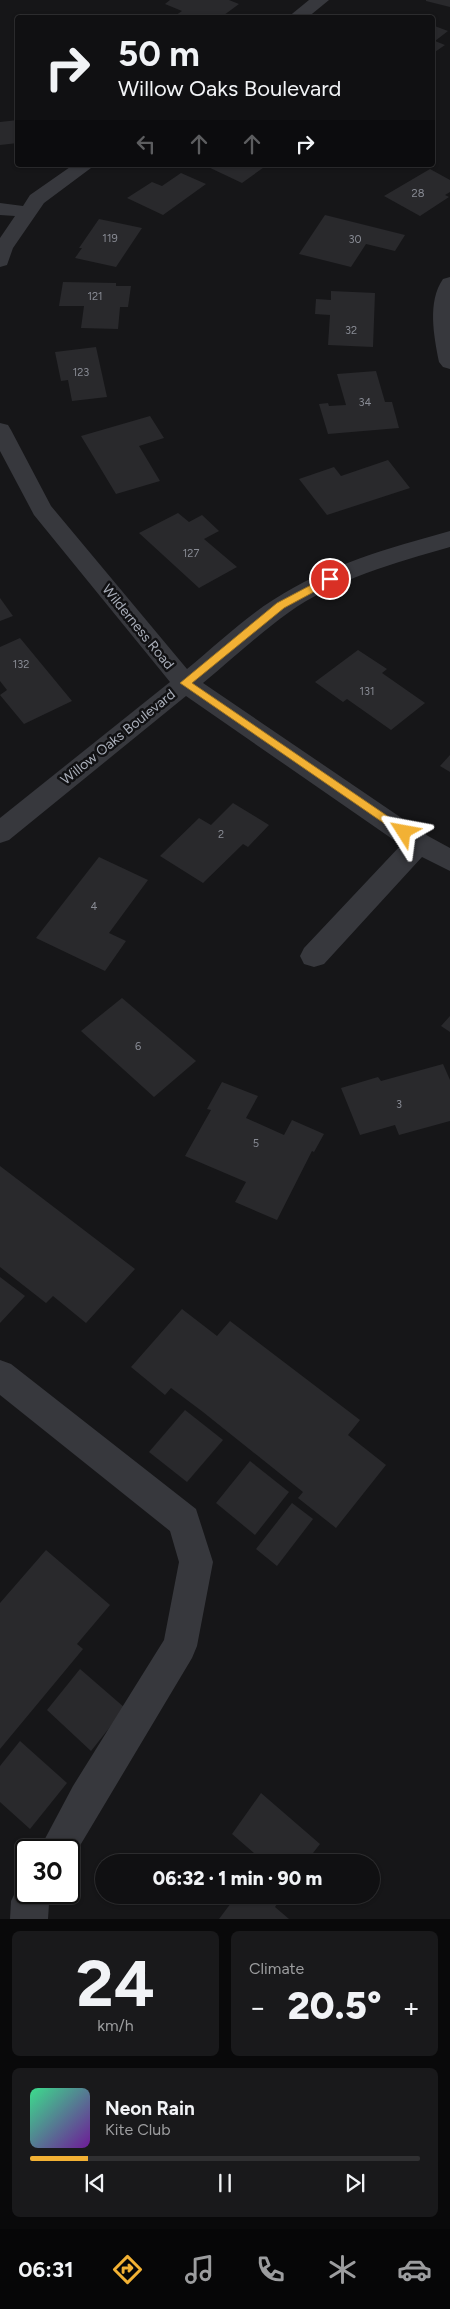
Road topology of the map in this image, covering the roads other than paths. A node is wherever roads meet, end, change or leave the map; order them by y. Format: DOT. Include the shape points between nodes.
graph roads {
  1 [pos="320,0"];
  2 [pos="299,15"];
  3 [pos="82,167"];
  4 [pos="0,209"];
  5 [pos="28,212"];
  6 [pos="0,261"];
  7 [pos="450,283"];
  8 [pos="450,362"];
  9 [pos="0,430"];
  10 [pos="450,539"];
  11 [pos="185,683"];
  12 [pos="0,833"];
  13 [pos="419,843"];
  14 [pos="450,861"];
  15 [pos="314,956"];
  16 [pos="0,1375"];
  17 [pos="64,1839"];
  18 [pos="30,1904"];
  19 [pos="30,1919"];
  1 -- 2 [label="street"];
  3 -- 5 [label="street" via="37,199"];
  4 -- 5 [label="street"];
  5 -- 6 [label="street" via="3,248"];
  7 -- 8 [label="street" via="444,296 443,335"];
  9 -- 11 [label="street, Wilderness Road" via="42,510"];
  10 -- 11 [label="street, Willow Oaks Boulevard" via="376,561 330,579 281,606"];
  11 -- 12 [label="street, Willow Oaks Boulevard"];
  11 -- 13 [label="street, Wilderness Road"];
  13 -- 14 [label="street, Wilderness Road"];
  13 -- 15 [label="street"];
  16 -- 17 [label="street" via="184,1521 196,1562 180,1646"];
  18 -- 19 [label="street"];
}
